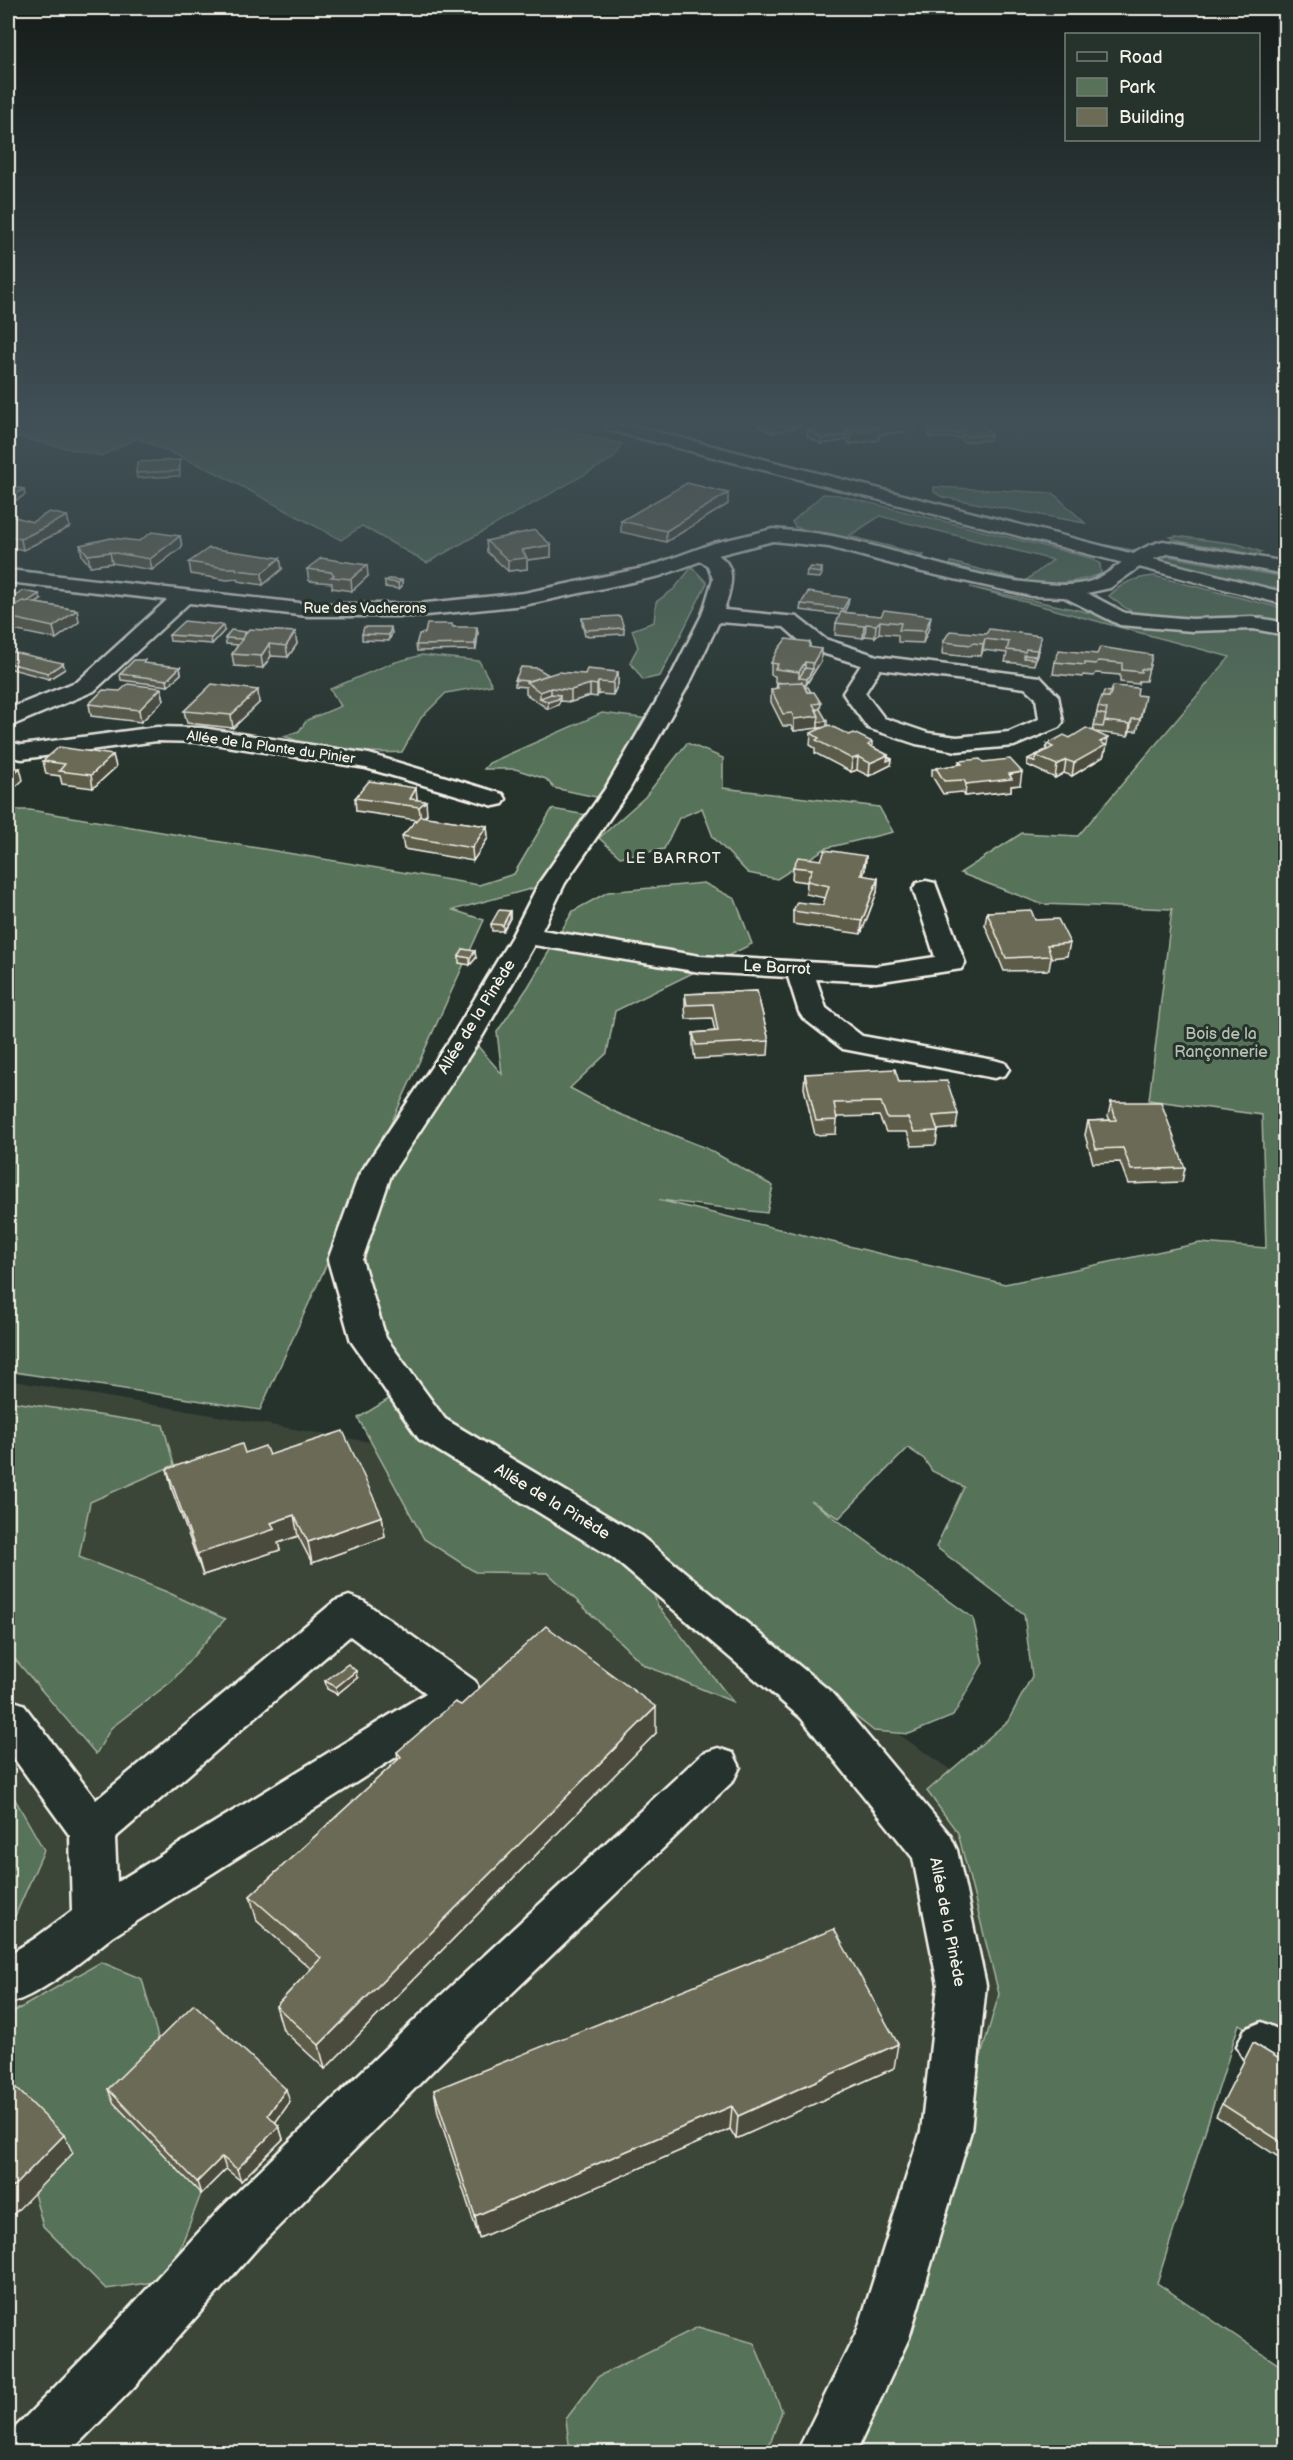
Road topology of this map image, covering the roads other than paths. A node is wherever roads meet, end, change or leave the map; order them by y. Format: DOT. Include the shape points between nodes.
graph roads {
  1 [pos="752,541"];
  2 [pos="828,541"];
  3 [pos="1063,541"];
  4 [pos="1129,541"];
  5 [pos="1167,548"];
  6 [pos="703,554"];
  7 [pos="1137,560"];
  8 [pos="1286,568"];
  9 [pos="8,576"];
  10 [pos="1068,591"];
  11 [pos="183,597"];
  12 [pos="1286,599"];
  13 [pos="712,615"];
  14 [pos="1286,629"];
  15 [pos="874,662"];
  16 [pos="8,720"];
  17 [pos="8,749"];
  18 [pos="494,799"];
  19 [pos="926,889"];
  20 [pos="526,936"];
  21 [pos="799,969"];
  22 [pos="994,1069"];
  23 [pos="8,1717"];
  24 [pos="718,1767"];
  25 [pos="92,1830"];
  26 [pos="96,1921"];
  27 [pos="8,1981"];
  28 [pos="31,2452"];
  29 [pos="826,2452"];
  1 -- 6 [label="street, Rue des Vacherons"];
  2 -- 10 [label="street, Rue des Vacherons" via="1002,585"];
  3 -- 7 [label="street"];
  4 -- 5 [label="street"];
  5 -- 7 [label="street, Rue des Vacherons"];
  5 -- 8 [label="street"];
  6 -- 11 [label="street, Rue des Vacherons" via="653,572 524,599 417,610 308,610"];
  6 -- 13 [label="street, Allée de la Pinède" via="717,563 723,579"];
  7 -- 10 [label="street, Rue des Vacherons" via="1103,584"];
  7 -- 12 [label="street"];
  9 -- 11 [label="street, Rue des Vacherons"];
  10 -- 14 [label="street" via="1120,619 1192,625 1253,623"];
  11 -- 16 [label="street" via="86,686"];
  13 -- 15 [label="street" via="790,621 817,645"];
  13 -- 20 [label="street, Allée de la Pinède" via="617,790 552,883"];
  15 -- 15 [label="street" via="854,693 876,723 914,736 957,744 1014,739 1051,722 1047,696 1032,682"];
  17 -- 18 [label="street, Allée de la Plante du Pinier" via="22,752 157,734 202,735 369,761"];
  19 -- 21 [label="street, Le Barrot" via="951,963 876,974"];
  20 -- 21 [label="street, Le Barrot" via="700,964"];
  20 -- 29 [label="street, Allée de la Pinède" via="468,1035 375,1175 345,1260 369,1341 432,1429 627,1547 816,1706 934,1850 962,1985 946,2131 882,2338"];
  21 -- 22 [label="street" via="813,1012 854,1043"];
  23 -- 25 [label="street"];
  24 -- 28 [label="street" via="437,2032 240,2227"];
  25 -- 26 [label="street"];
  25 -- 26 [label="street" via="348,1613 460,1694"];
  26 -- 27 [label="street"];
}
